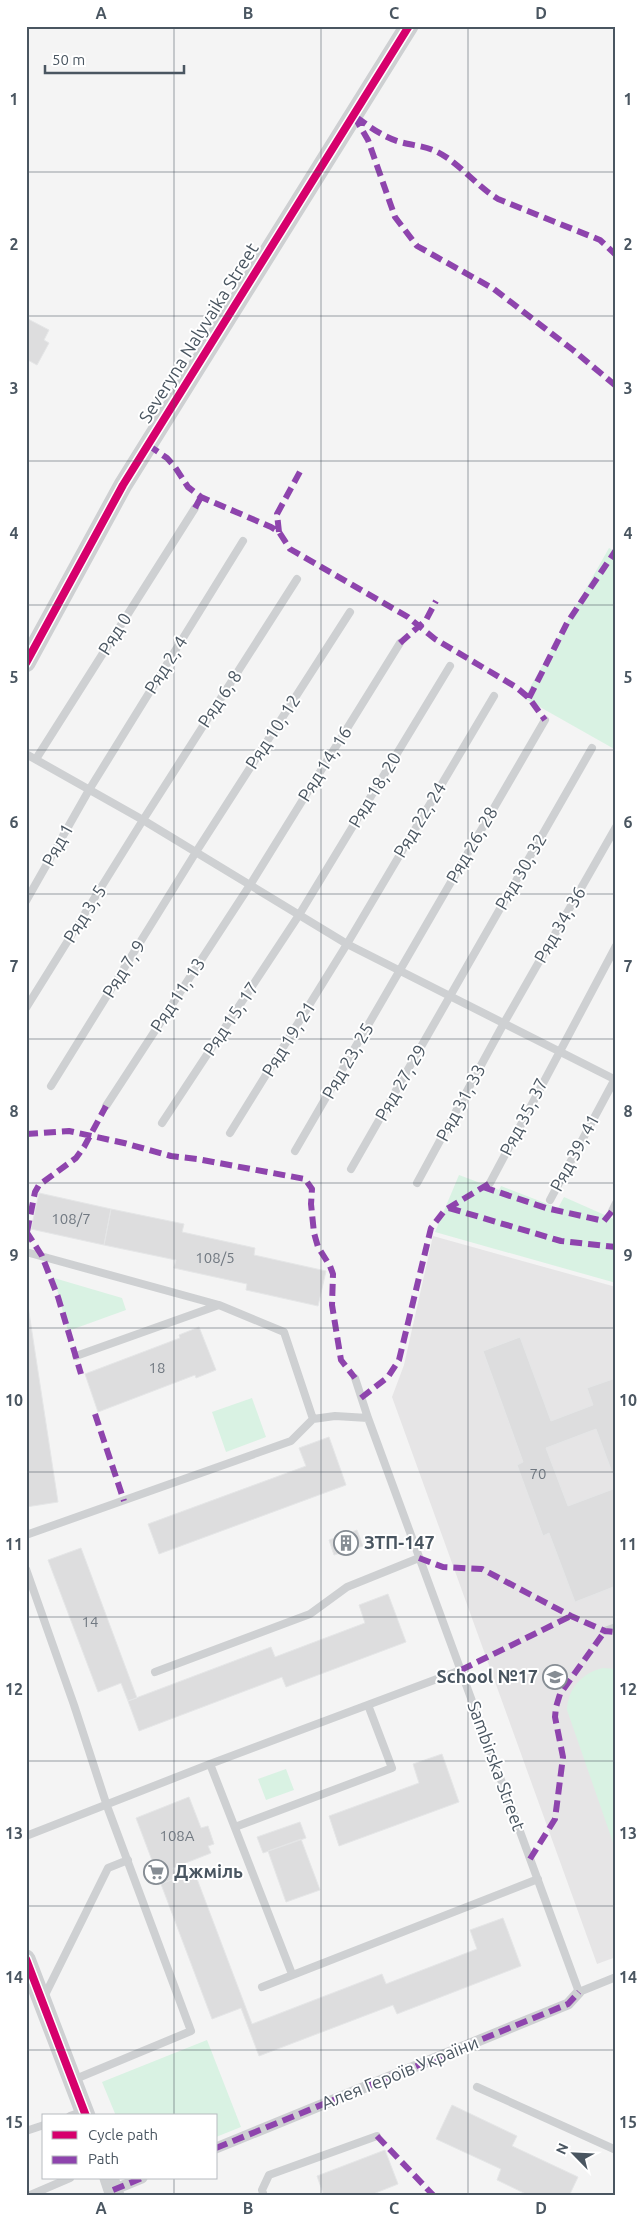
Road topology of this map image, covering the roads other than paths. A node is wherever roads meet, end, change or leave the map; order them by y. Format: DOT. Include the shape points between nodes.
graph roads {
  1 [pos="409,26"];
  2 [pos="195,508"];
  3 [pos="243,540"];
  4 [pos="297,579"];
  5 [pos="350,612"];
  6 [pos="400,643"];
  7 [pos="26,663"];
  8 [pos="450,666"];
  9 [pos="494,696"];
  10 [pos="545,720"];
  11 [pos="592,748"];
  12 [pos="26,754"];
  13 [pos="36,759"];
  14 [pos="89,790"];
  15 [pos="143,820"];
  16 [pos="616,827"];
  17 [pos="196,852"];
  18 [pos="250,885"];
  19 [pos="26,901"];
  20 [pos="299,915"];
  21 [pos="347,944"];
  22 [pos="616,946"];
  23 [pos="400,971"];
  24 [pos="450,996"];
  25 [pos="26,1008"];
  26 [pos="504,1023"];
  27 [pos="559,1051"];
  28 [pos="615,1079"];
  29 [pos="51,1086"];
  30 [pos="106,1106"];
  31 [pos="162,1123"];
  32 [pos="230,1133"];
  33 [pos="296,1151"];
  34 [pos="351,1169"];
  35 [pos="417,1183"];
  36 [pos="490,1183"];
  37 [pos="550,1200"];
  38 [pos="26,1252"];
  39 [pos="219,1305"];
  40 [pos="76,1356"];
  41 [pos="355,1378"];
  42 [pos="368,1418"];
  43 [pos="312,1419"];
  44 [pos="26,1535"];
  45 [pos="419,1558"];
  46 [pos="26,1569"];
  47 [pos="616,1627"];
  48 [pos="604,1631"];
  49 [pos="461,1670"];
  50 [pos="155,1672"];
  51 [pos="368,1705"];
  52 [pos="210,1764"];
  53 [pos="107,1806"];
  54 [pos="235,1827"];
  55 [pos="26,1836"];
  56 [pos="128,1860"];
  57 [pos="538,1879"];
  58 [pos="26,1959"];
  59 [pos="292,1974"];
  60 [pos="616,1977"];
  61 [pos="262,1986"];
  62 [pos="579,1992"];
  63 [pos="42,2001"];
  64 [pos="73,2080"];
  65 [pos="477,2087"];
  66 [pos="80,2114"];
  67 [pos="42,2126"];
  68 [pos="26,2131"];
  69 [pos="377,2136"];
  70 [pos="218,2147"];
  71 [pos="616,2150"];
  72 [pos="65,2180"];
  73 [pos="136,2180"];
  74 [pos="113,2188"];
  75 [pos="28,2196"];
  76 [pos="264,2196"];
  1 -- 7 [label="street, Severyna Nalyvaika Street" via="123,485"];
  2 -- 13 [label="lane, Ряд 0"];
  3 -- 14 [label="lane, Ряд 2, 4"];
  4 -- 15 [label="lane, Ряд 6, 8"];
  5 -- 17 [label="lane, Ряд 10, 12"];
  6 -- 18 [label="lane, Ряд 14, 16"];
  8 -- 20 [label="lane, Ряд 18, 20"];
  9 -- 21 [label="lane, Ряд 22, 24"];
  10 -- 23 [label="lane, Ряд 26, 28"];
  11 -- 24 [label="lane, Ряд 30, 32"];
  12 -- 13 [label="lane"];
  13 -- 14 [label="lane"];
  14 -- 15 [label="lane"];
  14 -- 19 [label="lane, Ряд 1"];
  15 -- 17 [label="lane"];
  15 -- 25 [label="lane, Ряд 3, 5"];
  16 -- 26 [label="lane, Ряд 34, 36"];
  17 -- 18 [label="lane"];
  17 -- 29 [label="lane, Ряд 7, 9"];
  18 -- 20 [label="lane"];
  18 -- 30 [label="lane, Ряд 11, 13"];
  20 -- 21 [label="lane"];
  20 -- 31 [label="lane, Ряд 15, 17"];
  21 -- 23 [label="lane"];
  21 -- 32 [label="lane, Ряд 19, 21"];
  22 -- 27 [label="lane, Ряд 35, 37"];
  23 -- 24 [label="lane"];
  23 -- 33 [label="lane, Ряд 23, 25"];
  24 -- 26 [label="lane"];
  24 -- 34 [label="lane, Ряд 27, 29"];
  26 -- 27 [label="lane"];
  26 -- 35 [label="lane, Ряд 31, 33"];
  27 -- 28 [label="lane"];
  27 -- 36 [label="lane, Ряд 35, 37"];
  28 -- 37 [label="lane, Ряд 39, 41"];
  38 -- 39 [label="lane"];
  39 -- 40 [label="lane"];
  39 -- 43 [label="lane" via="284,1332"];
  41 -- 42 [label="lane, Sambirska Street"];
  42 -- 43 [label="lane" via="335,1416"];
  42 -- 45 [label="lane, Sambirska Street"];
  43 -- 44 [label="lane" via="291,1441"];
  45 -- 49 [label="lane, Sambirska Street"];
  45 -- 50 [label="lane" via="347,1587 310,1614"];
  46 -- 53 [label="lane"];
  47 -- 48 [label="lane"];
  49 -- 51 [label="lane"];
  49 -- 57 [label="lane, Sambirska Street"];
  51 -- 52 [label="lane"];
  51 -- 54 [label="lane" via="392,1768"];
  52 -- 53 [label="lane"];
  52 -- 54 [label="lane"];
  53 -- 55 [label="lane"];
  53 -- 56 [label="lane"];
  54 -- 59 [label="lane"];
  56 -- 63 [label="lane" via="108,1868"];
  56 -- 64 [label="lane" via="191,2031"];
  57 -- 59 [label="lane"];
  57 -- 62 [label="lane, Sambirska Street"];
  58 -- 63 [label="street"];
  59 -- 61 [label="lane"];
  60 -- 62 [label="lane"];
  62 -- 70 [label="street, Алея Героїв України" via="568,2004"];
  63 -- 64 [label="street"];
  64 -- 66 [label="street"];
  65 -- 71 [label="lane"];
  67 -- 68 [label="lane"];
  69 -- 76 [label="lane" via="269,2175 262,2190"];
  72 -- 75 [label="lane"];
  73 -- 74 [label="street"];
}
